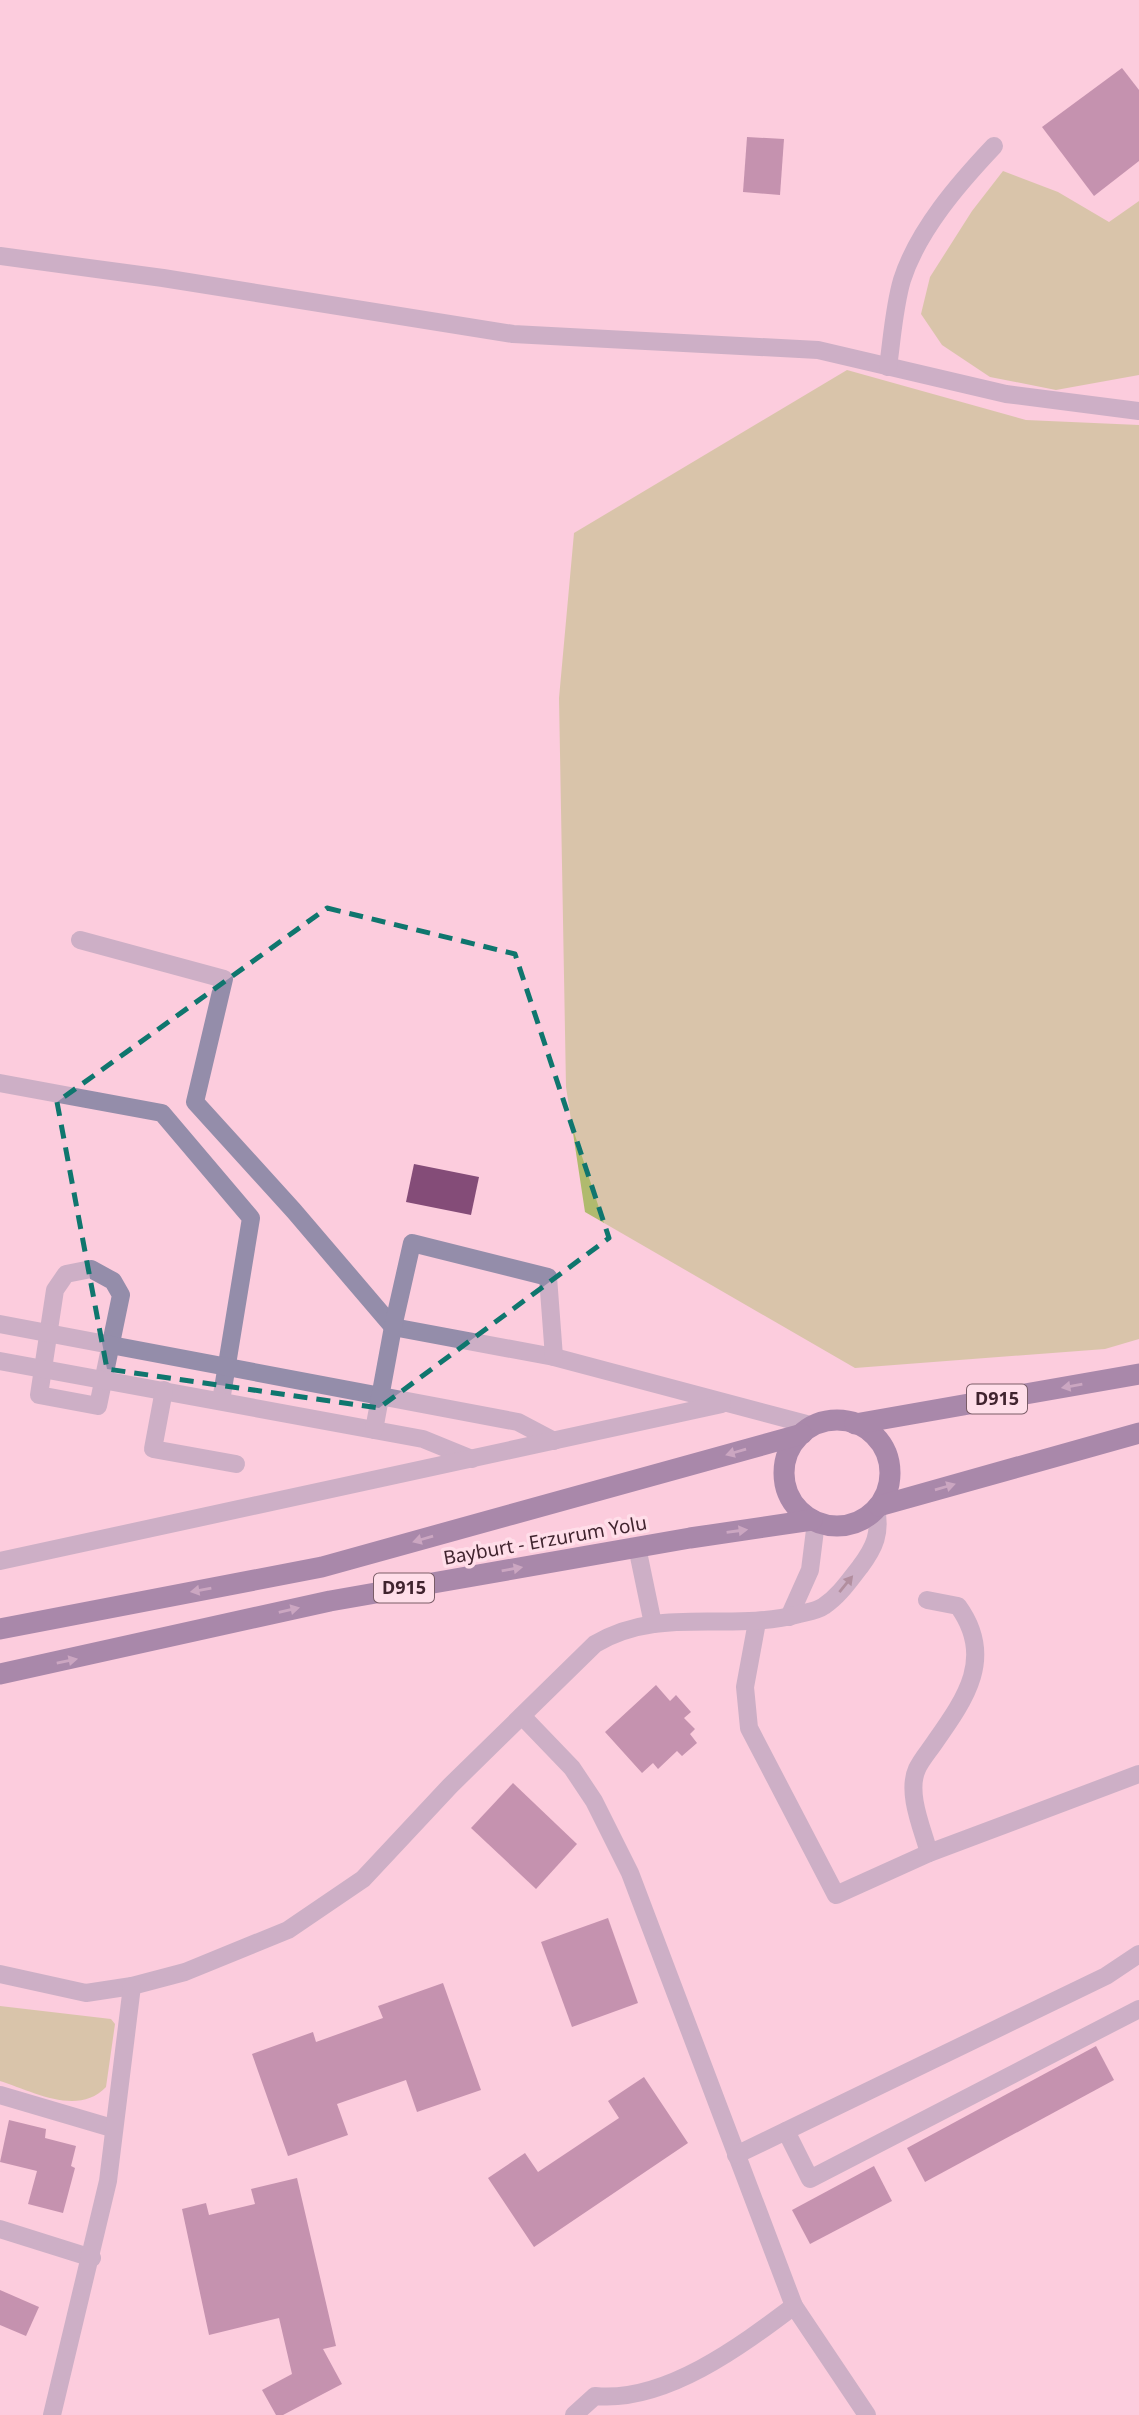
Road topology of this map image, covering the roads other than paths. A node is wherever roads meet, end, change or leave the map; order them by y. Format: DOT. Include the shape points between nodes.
graph roads {
  1 [pos="994,146"];
  2 [pos="0,256"];
  3 [pos="888,367"];
  4 [pos="1139,411"];
  5 [pos="80,940"];
  6 [pos="0,1083"];
  7 [pos="0,1324"];
  8 [pos="393,1327"];
  9 [pos="47,1333"];
  10 [pos="111,1345"];
  11 [pos="554,1357"];
  12 [pos="0,1361"];
  13 [pos="228,1367"];
  14 [pos="43,1369"];
  15 [pos="1139,1374"];
  16 [pos="103,1380"];
  17 [pos="164,1390"];
  18 [pos="380,1396"];
  19 [pos="221,1401"];
  20 [pos="725,1403"];
  21 [pos="855,1424"];
  22 [pos="374,1430"];
  23 [pos="808,1430"];
  24 [pos="1139,1433"];
  25 [pos="554,1441"];
  26 [pos="472,1459"];
  27 [pos="236,1465"];
  28 [pos="878,1507"];
  29 [pos="814,1521"];
  30 [pos="637,1547"];
  31 [pos="0,1561"];
  32 [pos="927,1600"];
  33 [pos="789,1617"];
  34 [pos="757,1622"];
  35 [pos="653,1624"];
  36 [pos="0,1629"];
  37 [pos="0,1674"];
  38 [pos="522,1716"];
  39 [pos="1139,1774"];
  40 [pos="929,1853"];
  41 [pos="1139,1954"];
  42 [pos="0,1973"];
  43 [pos="132,1986"];
  44 [pos="1139,2009"];
  45 [pos="0,2095"];
  46 [pos="112,2128"];
  47 [pos="786,2131"];
  48 [pos="736,2155"];
  49 [pos="0,2229"];
  50 [pos="92,2258"];
  51 [pos="794,2306"];
  52 [pos="52,2415"];
  53 [pos="574,2415"];
  54 [pos="867,2415"];
  1 -- 3 [label="street" via="951,196 902,280"];
  2 -- 3 [label="street" via="513,334 818,350"];
  3 -- 4 [label="street" via="1006,394"];
  5 -- 8 [label="street" via="224,979 195,1102"];
  6 -- 13 [label="street" via="162,1113 251,1218"];
  7 -- 9 [label="street"];
  8 -- 11 [label="street"];
  8 -- 11 [label="street" via="412,1243 548,1277"];
  8 -- 18 [label="street"];
  9 -- 10 [label="street"];
  9 -- 10 [label="street" via="60,1280 74,1271 91,1269 113,1281 121,1295"];
  9 -- 14 [label="street"];
  10 -- 13 [label="street"];
  10 -- 16 [label="street"];
  11 -- 20 [label="street"];
  12 -- 14 [label="street"];
  13 -- 18 [label="street"];
  13 -- 19 [label="street"];
  14 -- 16 [label="street"];
  14 -- 16 [label="street" via="39,1395 98,1406"];
  15 -- 21 [label="highway, Bayburt - Erzurum Yolu / D915, one-way"];
  16 -- 17 [label="street"];
  17 -- 19 [label="street"];
  17 -- 27 [label="street" via="153,1449"];
  18 -- 22 [label="street"];
  18 -- 25 [label="street" via="518,1422"];
  19 -- 22 [label="street"];
  20 -- 23 [label="street"];
  20 -- 25 [label="street"];
  21 -- 23 [label="highway, Bayburt - Erzurum Yolu" via="827,1421"];
  21 -- 28 [label="highway" via="873,1435 886,1452 890,1480"];
  22 -- 26 [label="street" via="423,1439"];
  23 -- 29 [label="highway" via="786,1458 786,1487 800,1512"];
  23 -- 36 [label="highway, Bayburt - Erzurum Yolu / D915, one-way" via="322,1567"];
  28 -- 24 [label="highway, Bayburt - Erzurum Yolu, one-way"];
  25 -- 26 [label="street"];
  26 -- 31 [label="street"];
  28 -- 29 [label="highway, Bayburt - Erzurum Yolu" via="855,1523 841,1526"];
  33 -- 28 [label="street, one-way" via="821,1608 844,1588 876,1542"];
  30 -- 29 [label="highway, Bayburt - Erzurum Yolu / D915, one-way"];
  29 -- 33 [label="street" via="810,1570"];
  30 -- 35 [label="street"];
  37 -- 30 [label="highway, Bayburt - Erzurum Yolu / D915, one-way" via="330,1601"];
  32 -- 40 [label="street" via="958,1605 969,1621 975,1668 955,1713 916,1770 914,1791"];
  33 -- 34 [label="street"];
  34 -- 35 [label="street"];
  34 -- 40 [label="street" via="745,1687 749,1728 836,1895"];
  35 -- 38 [label="street" via="617,1631 595,1644"];
  38 -- 43 [label="street" via="363,1879 288,1930 185,1972"];
  38 -- 48 [label="street" via="572,1768 605,1821 630,1873"];
  39 -- 40 [label="street"];
  41 -- 47 [label="street" via="1106,1976"];
  42 -- 43 [label="street" via="86,1993"];
  43 -- 46 [label="street"];
  44 -- 47 [label="street" via="810,2179"];
  45 -- 46 [label="street"];
  46 -- 50 [label="street" via="108,2181"];
  47 -- 48 [label="street"];
  48 -- 51 [label="street"];
  49 -- 50 [label="street"];
  50 -- 52 [label="street"];
  51 -- 53 [label="street" via="707,2365 618,2398 595,2396"];
  51 -- 54 [label="street"];
}
